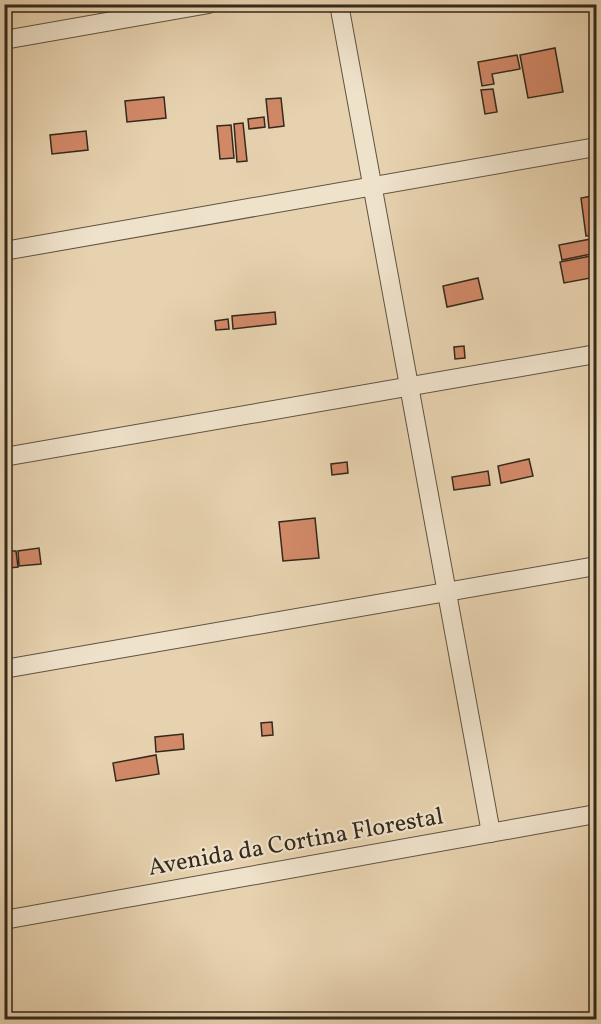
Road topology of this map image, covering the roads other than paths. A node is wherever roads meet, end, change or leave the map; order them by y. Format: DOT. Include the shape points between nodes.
graph roads {
  1 [pos="210,4"];
  2 [pos="339,4"];
  3 [pos="4,40"];
  4 [pos="597,147"];
  5 [pos="372,187"];
  6 [pos="4,251"];
  7 [pos="597,354"];
  8 [pos="409,387"];
  9 [pos="4,457"];
  10 [pos="597,566"];
  11 [pos="446,592"];
  12 [pos="4,669"];
  13 [pos="597,814"];
  14 [pos="490,833"];
  15 [pos="4,920"];
  1 -- 3 [label="street"];
  2 -- 5 [label="street"];
  4 -- 5 [label="street"];
  5 -- 6 [label="street"];
  5 -- 8 [label="street"];
  7 -- 8 [label="street"];
  8 -- 9 [label="street"];
  8 -- 11 [label="street"];
  10 -- 11 [label="street"];
  11 -- 12 [label="street"];
  11 -- 14 [label="street"];
  13 -- 14 [label="street, Avenida da Cortina Florestal"];
  14 -- 15 [label="street, Avenida da Cortina Florestal"];
}
